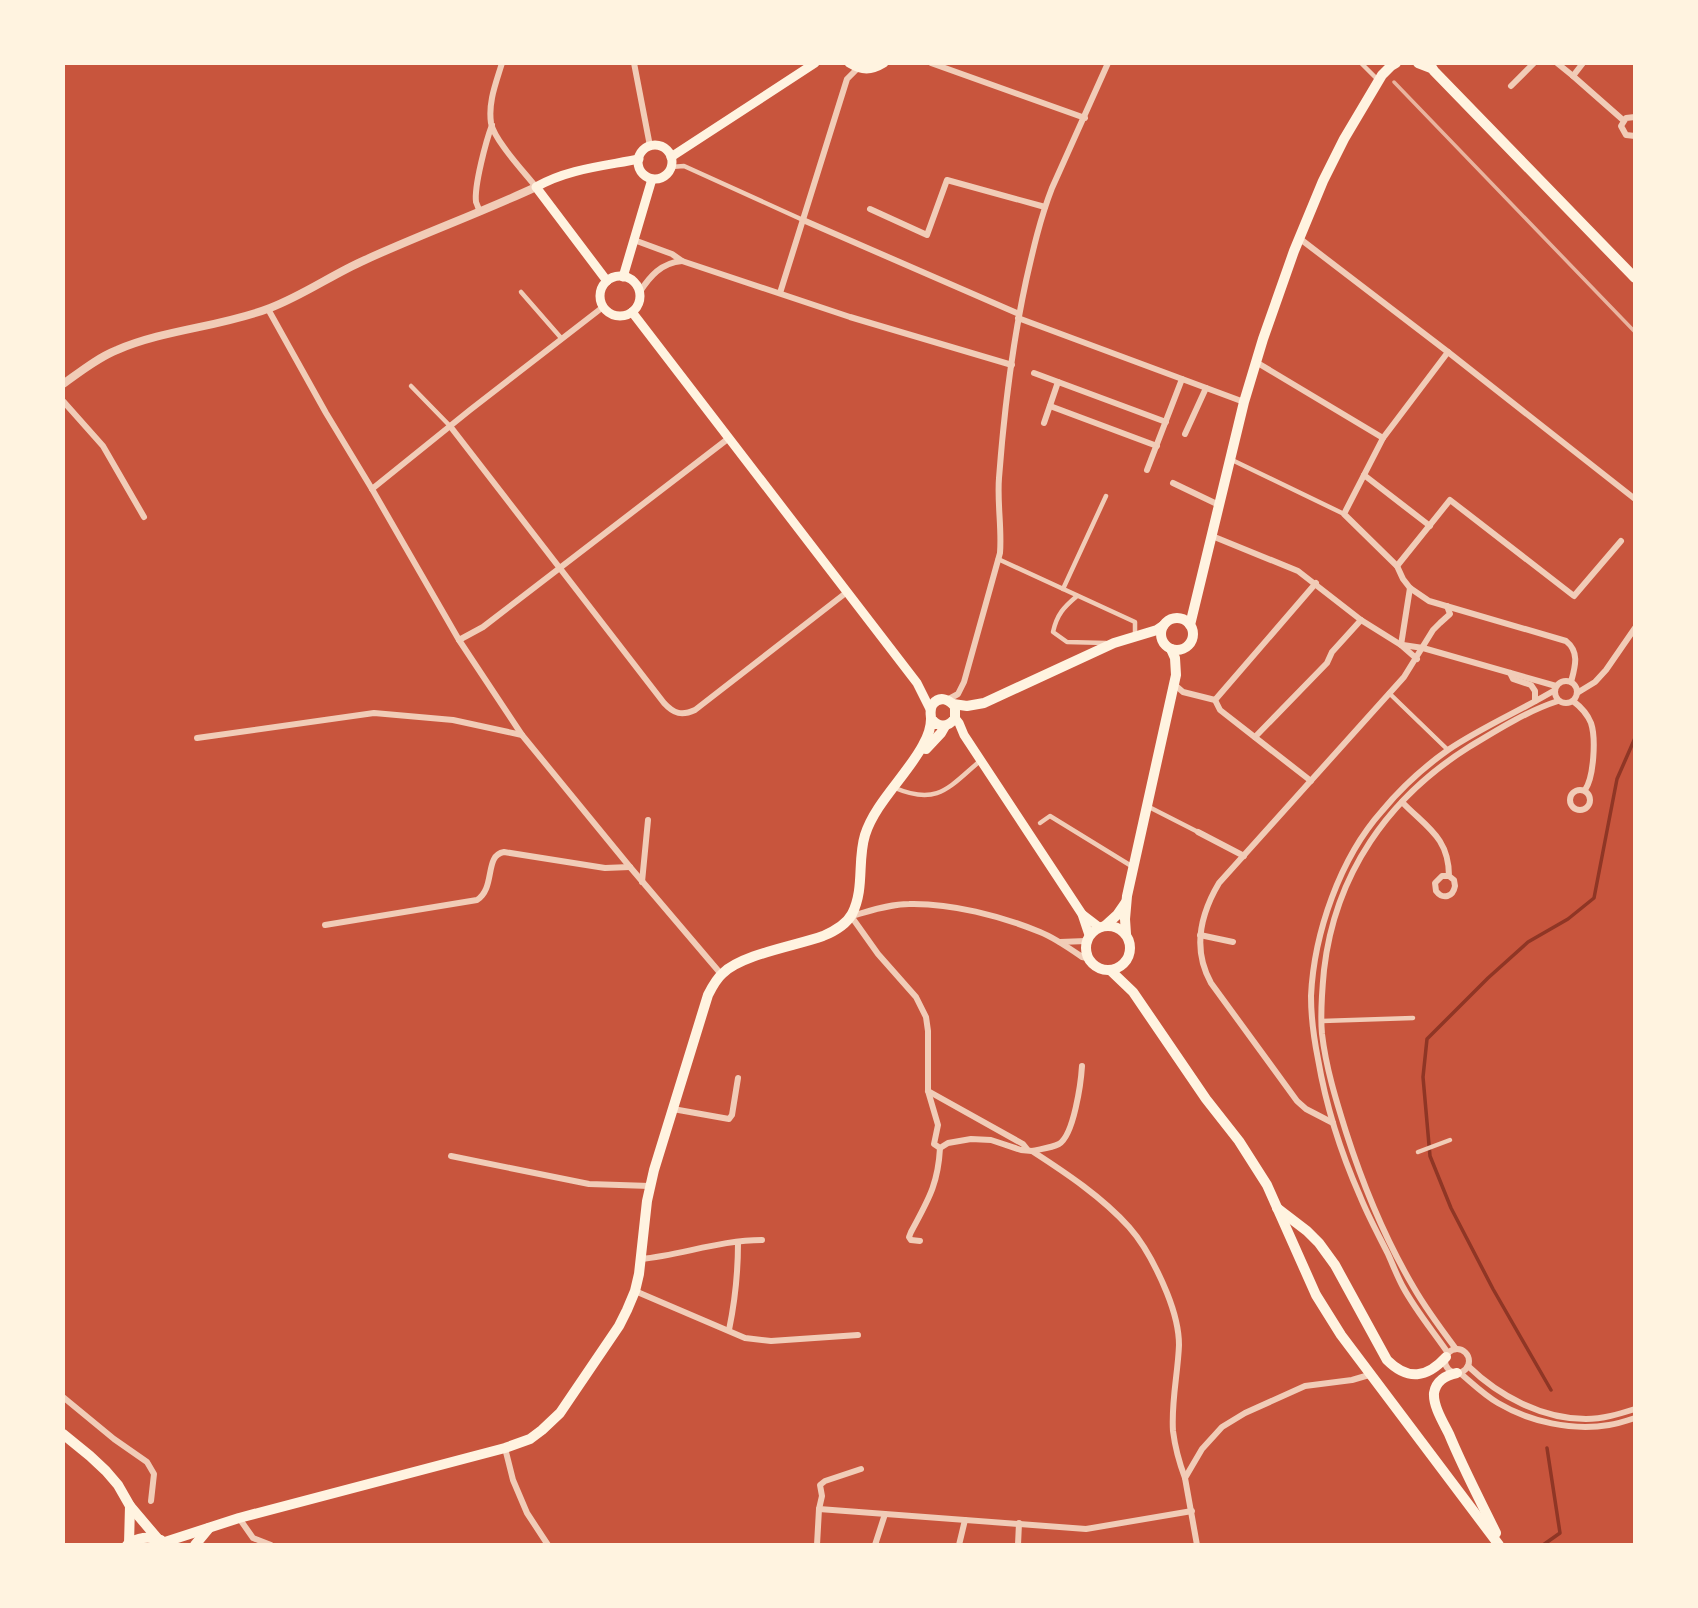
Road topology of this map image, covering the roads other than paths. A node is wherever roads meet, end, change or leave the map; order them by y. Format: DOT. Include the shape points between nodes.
graph roads {
  1 [pos="502,63"];
  2 [pos="634,63"];
  3 [pos="815,63"];
  4 [pos="884,63"];
  5 [pos="931,63"];
  6 [pos="1108,63"];
  7 [pos="1361,63"];
  8 [pos="1396,63"];
  9 [pos="1418,63"];
  10 [pos="1534,63"];
  11 [pos="1557,63"];
  12 [pos="1583,63"];
  13 [pos="853,65"];
  14 [pos="1430,65"];
  15 [pos="1573,76"];
  16 [pos="1378,80"];
  17 [pos="1511,86"];
  18 [pos="1635,117"];
  19 [pos="1084,118"];
  20 [pos="1623,120"];
  21 [pos="492,125"];
  22 [pos="1635,136"];
  23 [pos="650,146"];
  24 [pos="639,159"];
  25 [pos="671,162"];
  26 [pos="652,179"];
  27 [pos="536,187"];
  28 [pos="1045,206"];
  29 [pos="870,209"];
  30 [pos="480,212"];
  31 [pos="803,220"];
  32 [pos="1299,238"];
  33 [pos="634,240"];
  34 [pos="682,261"];
  35 [pos="623,277"];
  36 [pos="1635,278"];
  37 [pos="607,281"];
  38 [pos="521,292"];
  39 [pos="639,293"];
  40 [pos="780,293"];
  41 [pos="603,307"];
  42 [pos="268,309"];
  43 [pos="632,312"];
  44 [pos="1019,316"];
  45 [pos="562,339"];
  46 [pos="1448,352"];
  47 [pos="1256,362"];
  48 [pos="1012,365"];
  49 [pos="1034,373"];
  50 [pos="1182,379"];
  51 [pos="1058,382"];
  52 [pos="63,384"];
  53 [pos="411,386"];
  54 [pos="1206,388"];
  55 [pos="63,401"];
  56 [pos="1244,402"];
  57 [pos="1050,406"];
  58 [pos="1166,422"];
  59 [pos="1044,423"];
  60 [pos="450,426"];
  61 [pos="1185,434"];
  62 [pos="729,438"];
  63 [pos="1383,438"];
  64 [pos="1157,446"];
  65 [pos="1230,459"];
  66 [pos="1147,470"];
  67 [pos="1364,475"];
  68 [pos="1173,483"];
  69 [pos="372,489"];
  70 [pos="1106,496"];
  71 [pos="1635,499"];
  72 [pos="1219,506"];
  73 [pos="1344,514"];
  74 [pos="144,517"];
  75 [pos="1430,526"];
  76 [pos="1212,536"];
  77 [pos="1621,541"];
  78 [pos="998,559"];
  79 [pos="1397,566"];
  80 [pos="560,568"];
  81 [pos="1316,583"];
  82 [pos="1410,588"];
  83 [pos="1063,589"];
  84 [pos="847,592"];
  85 [pos="1077,596"];
  86 [pos="1447,606"];
  87 [pos="1361,620"];
  88 [pos="1190,625"];
  89 [pos="1163,626"];
  90 [pos="1635,628"];
  91 [pos="1135,638"];
  92 [pos="459,640"];
  93 [pos="1114,643"];
  94 [pos="1167,645"];
  95 [pos="1188,645"];
  96 [pos="1401,645"];
  97 [pos="1423,648"];
  98 [pos="1416,659"];
  99 [pos="1510,673"];
  100 [pos="1175,680"];
  101 [pos="1571,682"];
  102 [pos="917,683"];
  103 [pos="1555,688"];
  104 [pos="1389,693"];
  105 [pos="1577,693"];
  106 [pos="1215,700"];
  107 [pos="1535,701"];
  108 [pos="1558,701"];
  109 [pos="1573,701"];
  110 [pos="950,712"];
  111 [pos="931,714"];
  112 [pos="522,735"];
  113 [pos="1255,737"];
  114 [pos="197,738"];
  115 [pos="1448,750"];
  116 [pos="981,760"];
  117 [pos="912,764"];
  118 [pos="1311,781"];
  119 [pos="895,788"];
  120 [pos="1585,790"];
  121 [pos="1402,802"];
  122 [pos="1148,806"];
  123 [pos="648,820"];
  124 [pos="1040,823"];
  125 [pos="1198,832"];
  126 [pos="1244,856"];
  127 [pos="630,867"];
  128 [pos="1134,867"];
  129 [pos="1449,876"];
  130 [pos="642,882"];
  131 [pos="1126,902"];
  132 [pos="1082,914"];
  133 [pos="851,916"];
  134 [pos="325,925"];
  135 [pos="1102,926"];
  136 [pos="1126,934"];
  137 [pos="1200,935"];
  138 [pos="1088,938"];
  139 [pos="1058,942"];
  140 [pos="1233,942"];
  141 [pos="1087,958"];
  142 [pos="1125,962"];
  143 [pos="1110,970"];
  144 [pos="721,974"];
  145 [pos="1133,992"];
  146 [pos="1413,1018"];
  147 [pos="1322,1021"];
  148 [pos="1082,1066"];
  149 [pos="738,1078"];
  150 [pos="928,1091"];
  151 [pos="673,1109"];
  152 [pos="1334,1124"];
  153 [pos="1450,1140"];
  154 [pos="940,1148"];
  155 [pos="1029,1150"];
  156 [pos="1418,1152"];
  157 [pos="451,1156"];
  158 [pos="650,1186"];
  159 [pos="1277,1208"];
  160 [pos="762,1240"];
  161 [pos="920,1241"];
  162 [pos="738,1243"];
  163 [pos="641,1259"];
  164 [pos="635,1291"];
  165 [pos="729,1331"];
  166 [pos="858,1335"];
  167 [pos="1456,1349"];
  168 [pos="1447,1355"];
  169 [pos="1468,1366"];
  170 [pos="1458,1373"];
  171 [pos="1369,1375"];
  172 [pos="63,1397"];
  173 [pos="1635,1409"];
  174 [pos="1635,1418"];
  175 [pos="63,1434"];
  176 [pos="505,1448"];
  177 [pos="861,1469"];
  178 [pos="1185,1478"];
  179 [pos="151,1501"];
  180 [pos="128,1502"];
  181 [pos="819,1509"];
  182 [pos="1192,1511"];
  183 [pos="885,1514"];
  184 [pos="239,1518"];
  185 [pos="965,1520"];
  186 [pos="1020,1523"];
  187 [pos="210,1527"];
  188 [pos="164,1542"];
  189 [pos="128,1544"];
  190 [pos="195,1545"];
  191 [pos="271,1545"];
  192 [pos="548,1545"];
  193 [pos="817,1545"];
  194 [pos="875,1545"];
  195 [pos="959,1545"];
  196 [pos="1018,1545"];
  197 [pos="1197,1545"];
  198 [pos="1500,1545"];
  1 -- 21 [label="street" via="492,97"];
  2 -- 23 [label="street"];
  3 -- 25 [label="main road"];
  4 -- 13 [label="main road" via="865,70"];
  5 -- 19 [label="street"];
  6 -- 19 [label="street"];
  7 -- 16 [label="street"];
  8 -- 16 [label="main road"];
  9 -- 14 [label="main road"];
  10 -- 17 [label="street"];
  11 -- 15 [label="street"];
  12 -- 15 [label="street"];
  13 -- 31 [label="street"];
  14 -- 36 [label="main road"];
  15 -- 20 [label="street"];
  16 -- 32 [label="main road" via="1322,181"];
  18 -- 20 [label="street"];
  19 -- 28 [label="street"];
  20 -- 22 [label="street" via="1623,133"];
  21 -- 27 [label="street"];
  21 -- 30 [label="street" via="476,194"];
  23 -- 24 [label="main road"];
  23 -- 25 [label="main road" via="669,152"];
  24 -- 26 [label="main road" via="643,174"];
  24 -- 27 [label="main road" via="568,173"];
  25 -- 26 [label="main road" via="669,172"];
  25 -- 31 [label="street"];
  26 -- 33 [label="main road"];
  27 -- 30 [label="street"];
  27 -- 37 [label="main road"];
  28 -- 29 [label="street" via="947,180 927,235"];
  28 -- 44 [label="street"];
  30 -- 42 [label="street" via="364,260"];
  31 -- 40 [label="street"];
  31 -- 44 [label="street"];
  32 -- 46 [label="street"];
  32 -- 47 [label="main road"];
  33 -- 34 [label="street"];
  33 -- 35 [label="main road"];
  34 -- 39 [label="street" via="664,265"];
  34 -- 40 [label="street"];
  35 -- 37 [label="main road"];
  35 -- 39 [label="main road" via="634,282"];
  37 -- 41 [label="main road" via="600,296"];
  38 -- 45 [label="street"];
  39 -- 43 [label="main road"];
  40 -- 48 [label="street"];
  41 -- 43 [label="main road" via="613,315"];
  41 -- 45 [label="street"];
  42 -- 52 [label="street" via="117,350"];
  42 -- 69 [label="street"];
  43 -- 62 [label="main road"];
  44 -- 48 [label="street"];
  44 -- 50 [label="street"];
  45 -- 60 [label="street"];
  46 -- 63 [label="street"];
  46 -- 71 [label="street"];
  47 -- 56 [label="main road"];
  47 -- 63 [label="street"];
  48 -- 78 [label="street" via="998,482"];
  49 -- 51 [label="street"];
  50 -- 54 [label="street"];
  50 -- 58 [label="street"];
  51 -- 57 [label="street"];
  51 -- 58 [label="street"];
  53 -- 60 [label="street"];
  54 -- 56 [label="street"];
  54 -- 61 [label="street"];
  55 -- 74 [label="street" via="103,446"];
  56 -- 65 [label="main road"];
  57 -- 59 [label="street"];
  57 -- 64 [label="street"];
  58 -- 64 [label="street"];
  60 -- 69 [label="street"];
  60 -- 80 [label="street"];
  62 -- 80 [label="street"];
  62 -- 84 [label="main road"];
  63 -- 67 [label="street"];
  64 -- 66 [label="street"];
  65 -- 72 [label="main road"];
  65 -- 73 [label="street"];
  67 -- 73 [label="street"];
  67 -- 75 [label="street"];
  68 -- 72 [label="street"];
  69 -- 92 [label="street"];
  70 -- 83 [label="street"];
  72 -- 76 [label="main road"];
  73 -- 79 [label="street"];
  75 -- 77 [label="street" via="1450,500 1574,596"];
  75 -- 79 [label="street"];
  76 -- 81 [label="street" via="1298,571"];
  76 -- 88 [label="main road"];
  78 -- 83 [label="street"];
  78 -- 110 [label="street" via="964,682"];
  79 -- 82 [label="street"];
  80 -- 84 [label="street" via="664,704 678,714 695,710"];
  80 -- 92 [label="street"];
  81 -- 87 [label="street"];
  81 -- 106 [label="street"];
  82 -- 86 [label="street"];
  82 -- 96 [label="street"];
  83 -- 85 [label="street"];
  84 -- 102 [label="main road"];
  85 -- 91 [label="street" via="1135,622"];
  85 -- 93 [label="street" via="1056,619 1053,632 1067,642"];
  86 -- 97 [label="street" via="1450,614"];
  86 -- 101 [label="street" via="1571,644 1576,659"];
  87 -- 96 [label="street"];
  87 -- 113 [label="street" via="1327,663"];
  88 -- 89 [label="main road" via="1174,618"];
  88 -- 95 [label="main road" via="1193,635"];
  89 -- 91 [label="main road"];
  89 -- 94 [label="main road" via="1161,634"];
  90 -- 105 [label="street" via="1606,670"];
  91 -- 93 [label="main road"];
  91 -- 94 [label="main road"];
  92 -- 112 [label="street"];
  93 -- 110 [label="main road" via="973,712"];
  94 -- 95 [label="main road" via="1180,649"];
  94 -- 100 [label="main road" via="1175,658"];
  95 -- 100 [label="main road"];
  96 -- 97 [label="street"];
  96 -- 98 [label="street"];
  97 -- 98 [label="street"];
  97 -- 99 [label="street"];
  98 -- 104 [label="street"];
  99 -- 103 [label="street"];
  99 -- 107 [label="street" via="1513,679 1531,685"];
  100 -- 106 [label="street" via="1184,692"];
  100 -- 122 [label="main road"];
  101 -- 103 [label="street"];
  101 -- 105 [label="street"];
  102 -- 110 [label="main road"];
  102 -- 111 [label="main road"];
  103 -- 107 [label="street"];
  103 -- 108 [label="street"];
  104 -- 115 [label="street"];
  104 -- 118 [label="street"];
  105 -- 109 [label="street"];
  106 -- 113 [label="street" via="1220,710"];
  107 -- 115 [label="street"];
  108 -- 109 [label="street"];
  108 -- 121 [label="street" via="1453,757"];
  109 -- 120 [label="street" via="1587,716 1594,736 1590,783"];
  110 -- 111 [label="main road" via="937,724"];
  110 -- 111 [label="main road" via="935,702"];
  110 -- 116 [label="main road"];
  110 -- 117 [label="main road" via="941,733"];
  111 -- 117 [label="main road" via="926,738"];
  112 -- 114 [label="street" via="453,720 374,713"];
  112 -- 127 [label="street"];
  113 -- 118 [label="street"];
  115 -- 152 [label="street" via="1396,795 1362,836 1327,912 1311,996 1315,1046"];
  116 -- 119 [label="street" via="935,795"];
  116 -- 132 [label="main road"];
  117 -- 119 [label="main road"];
  118 -- 126 [label="street"];
  119 -- 133 [label="main road" via="865,835 860,887"];
  121 -- 129 [label="street" via="1439,838"];
  121 -- 147 [label="street" via="1371,838 1341,898 1327,944"];
  122 -- 125 [label="street"];
  122 -- 128 [label="main road"];
  123 -- 130 [label="street"];
  124 -- 128 [label="street" via="1050,816"];
  125 -- 126 [label="street"];
  126 -- 137 [label="street" via="1219,883 1204,913"];
  127 -- 130 [label="street"];
  127 -- 134 [label="street" via="605,868 499,852 482,898"];
  128 -- 131 [label="main road"];
  130 -- 144 [label="street"];
  131 -- 135 [label="main road"];
  131 -- 136 [label="main road"];
  132 -- 135 [label="main road"];
  132 -- 138 [label="main road"];
  133 -- 139 [label="street" via="907,904 937,905 995,916"];
  133 -- 144 [label="main road" via="834,931 741,961"];
  133 -- 150 [label="street" via="922,1007 928,1031"];
  135 -- 136 [label="main road" via="1117,927"];
  135 -- 138 [label="main road"];
  136 -- 142 [label="main road" via="1130,952"];
  137 -- 140 [label="street"];
  137 -- 152 [label="street" via="1211,983 1297,1101"];
  138 -- 139 [label="street"];
  138 -- 141 [label="main road"];
  139 -- 141 [label="street"];
  141 -- 143 [label="main road"];
  142 -- 143 [label="main road"];
  142 -- 145 [label="main road"];
  143 -- 145 [label="main road"];
  144 -- 151 [label="main road" via="708,995"];
  145 -- 159 [label="main road" via="1239,1141"];
  146 -- 147 [label="street"];
  147 -- 167 [label="street" via="1335,1098 1367,1192 1412,1285"];
  148 -- 155 [label="street" via="1080,1092 1066,1136 1059,1143"];
  149 -- 151 [label="street" via="729,1119"];
  150 -- 154 [label="street" via="938,1125 934,1143"];
  150 -- 155 [label="street"];
  151 -- 158 [label="main road"];
  152 -- 168 [label="street" via="1359,1194 1403,1287"];
  153 -- 156 [label="street"];
  154 -- 155 [label="street" via="971,1139"];
  154 -- 161 [label="street" via="934,1189 909,1237"];
  155 -- 178 [label="street" via="1110,1208 1131,1229 1159,1272 1179,1341 1173,1430"];
  157 -- 158 [label="street" via="589,1184"];
  158 -- 163 [label="main road"];
  159 -- 168 [label="main road" via="1307,1231 1335,1265 1387,1360 1406,1373 1424,1373"];
  159 -- 171 [label="main road" via="1316,1294"];
  160 -- 162 [label="street"];
  162 -- 163 [label="street"];
  162 -- 165 [label="street"];
  163 -- 164 [label="main road"];
  164 -- 165 [label="street"];
  164 -- 176 [label="main road" via="619,1326 560,1413 530,1438"];
  165 -- 166 [label="street" via="771,1341"];
  167 -- 168 [label="street"];
  167 -- 169 [label="street" via="1467,1354"];
  168 -- 170 [label="street" via="1447,1367"];
  169 -- 170 [label="street"];
  169 -- 173 [label="street" via="1521,1404 1558,1416 1606,1417"];
  170 -- 174 [label="street" via="1520,1415 1559,1425 1610,1425"];
  170 -- 198 [label="main road" via="1436,1385 1434,1396"];
  171 -- 178 [label="street" via="1305,1386 1245,1413 1222,1427"];
  171 -- 198 [label="main road"];
  172 -- 179 [label="street" via="147,1462 154,1474"];
  175 -- 180 [label="main road" via="106,1471"];
  176 -- 184 [label="main road"];
  176 -- 192 [label="street" via="527,1513"];
  177 -- 181 [label="street" via="820,1485"];
  178 -- 182 [label="street"];
  180 -- 188 [label="main road"];
  180 -- 189 [label="main road"];
  181 -- 183 [label="street"];
  181 -- 193 [label="street"];
  182 -- 186 [label="street" via="1096,1529"];
  182 -- 197 [label="street"];
  183 -- 185 [label="street"];
  183 -- 194 [label="street"];
  184 -- 187 [label="main road"];
  184 -- 191 [label="street" via="253,1538"];
  185 -- 186 [label="street"];
  185 -- 195 [label="street"];
  186 -- 196 [label="street"];
  187 -- 188 [label="main road"];
  187 -- 190 [label="main road"];
  188 -- 189 [label="main road" via="144,1537"];
}
